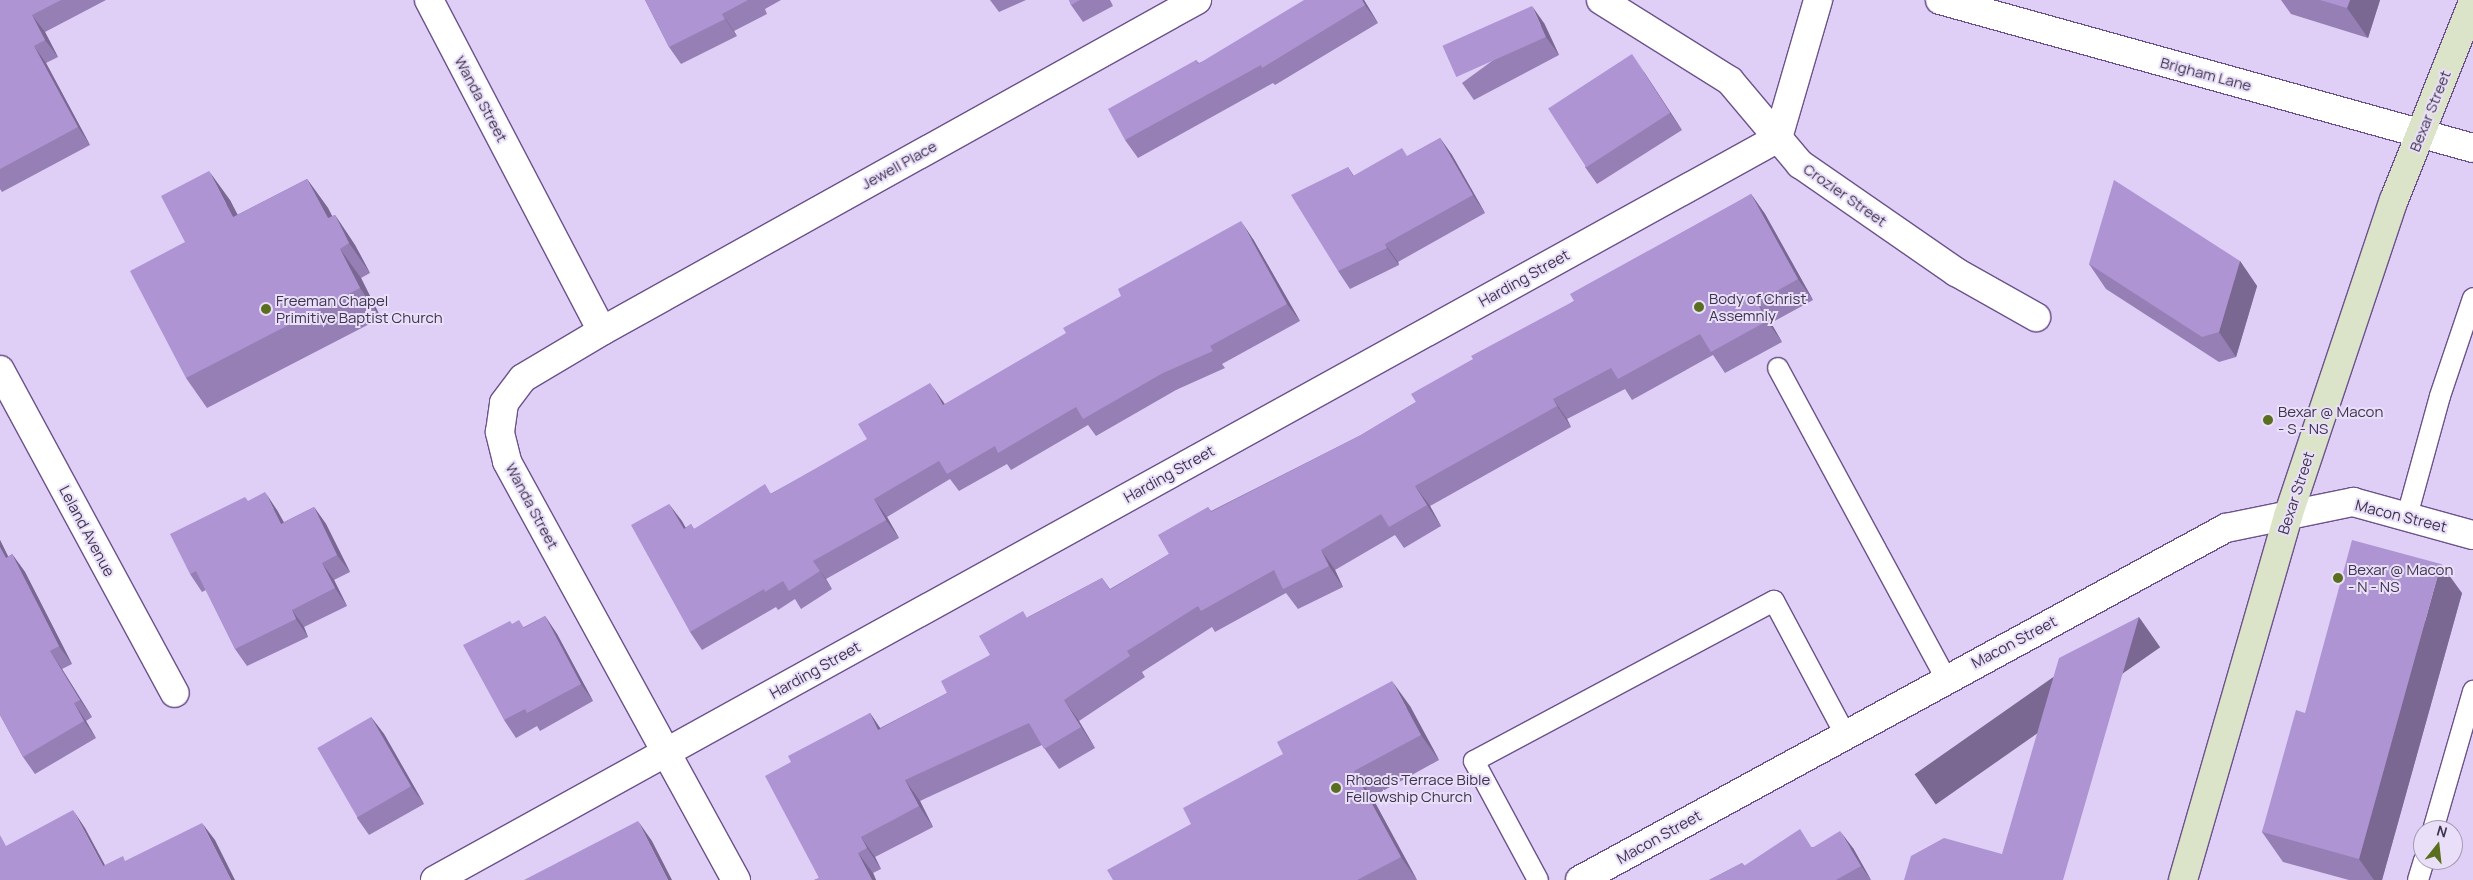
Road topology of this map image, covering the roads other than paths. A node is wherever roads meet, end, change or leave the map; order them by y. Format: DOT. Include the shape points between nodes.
graph roads {
  1 [pos="429,0"];
  2 [pos="1197,0"];
  3 [pos="1601,0"];
  4 [pos="1818,0"];
  5 [pos="1940,0"];
  6 [pos="2473,1"];
  7 [pos="2422,133"];
  8 [pos="1778,138"];
  9 [pos="2473,148"];
  10 [pos="2473,298"];
  11 [pos="2036,317"];
  12 [pos="602,331"];
  13 [pos="1778,368"];
  14 [pos="0,370"];
  15 [pos="2288,516"];
  16 [pos="2407,516"];
  17 [pos="2473,536"];
  18 [pos="1946,679"];
  19 [pos="2473,691"];
  20 [pos="175,693"];
  21 [pos="1845,734"];
  22 [pos="666,753"];
  23 [pos="2436,820"];
  24 [pos="435,880"];
  25 [pos="736,880"];
  26 [pos="1538,880"];
  27 [pos="1580,880"];
  28 [pos="2182,880"];
  1 -- 12 [label="street, Wanda Street"];
  2 -- 12 [label="street, Jewell Place"];
  3 -- 8 [label="street, Crozier Street" via="1730,81"];
  4 -- 8 [label="street"];
  5 -- 7 [label="street, Brigham Lane"];
  6 -- 7 [label="street, Bexar Street"];
  7 -- 9 [label="street, Brigham Lane"];
  7 -- 15 [label="street, Bexar Street" via="2394,200"];
  8 -- 11 [label="street, Crozier Street" via="1800,164 1956,272"];
  8 -- 22 [label="street, Harding Street"];
  10 -- 16 [label="lane" via="2440,396"];
  12 -- 22 [label="street, Wanda Street" via="523,378 504,403 500,432 507,461"];
  13 -- 18 [label="lane"];
  14 -- 20 [label="street, Leland Avenue"];
  15 -- 16 [label="street, Macon Street" via="2353,502"];
  15 -- 18 [label="street, Macon Street" via="2226,528"];
  15 -- 28 [label="street, Bexar Street"];
  16 -- 17 [label="street, Macon Street"];
  18 -- 21 [label="street, Macon Street"];
  19 -- 23 [label="lane"];
  21 -- 26 [label="lane" via="1774,601 1474,761"];
  21 -- 27 [label="street, Macon Street"];
  22 -- 24 [label="street, Harding Street"];
  22 -- 25 [label="street, Wanda Street"];
}
